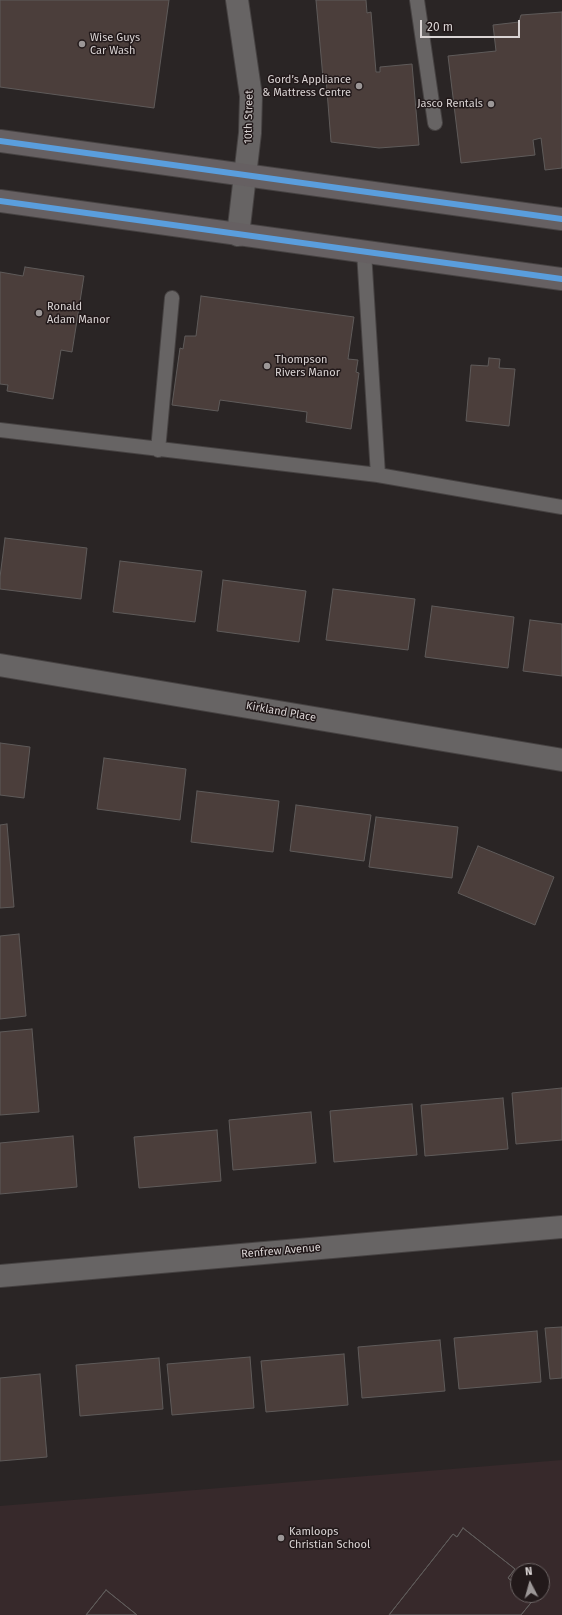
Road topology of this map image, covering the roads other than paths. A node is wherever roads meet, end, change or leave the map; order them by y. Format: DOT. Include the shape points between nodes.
graph roads {
  1 [pos="237,0"];
  2 [pos="417,0"];
  3 [pos="435,123"];
  4 [pos="0,141"];
  5 [pos="245,175"];
  6 [pos="0,201"];
  7 [pos="562,220"];
  8 [pos="238,235"];
  9 [pos="364,252"];
  10 [pos="562,279"];
  11 [pos="172,298"];
  12 [pos="0,430"];
  13 [pos="158,450"];
  14 [pos="378,475"];
  15 [pos="562,507"];
  16 [pos="0,665"];
  17 [pos="562,760"];
  18 [pos="562,1227"];
  19 [pos="0,1276"];
  1 -- 5 [label="street, 10th Street" via="252,96"];
  2 -- 3 [label="lane"];
  4 -- 5 [label="main road"];
  5 -- 7 [label="main road"];
  5 -- 8 [label="street, 10th Street"];
  6 -- 8 [label="main road"];
  8 -- 9 [label="main road"];
  9 -- 10 [label="main road"];
  9 -- 14 [label="lane"];
  11 -- 13 [label="lane"];
  12 -- 13 [label="lane"];
  13 -- 14 [label="lane"];
  14 -- 15 [label="lane"];
  16 -- 17 [label="street, Kirkland Place"];
  18 -- 19 [label="street, Renfrew Avenue"];
}
